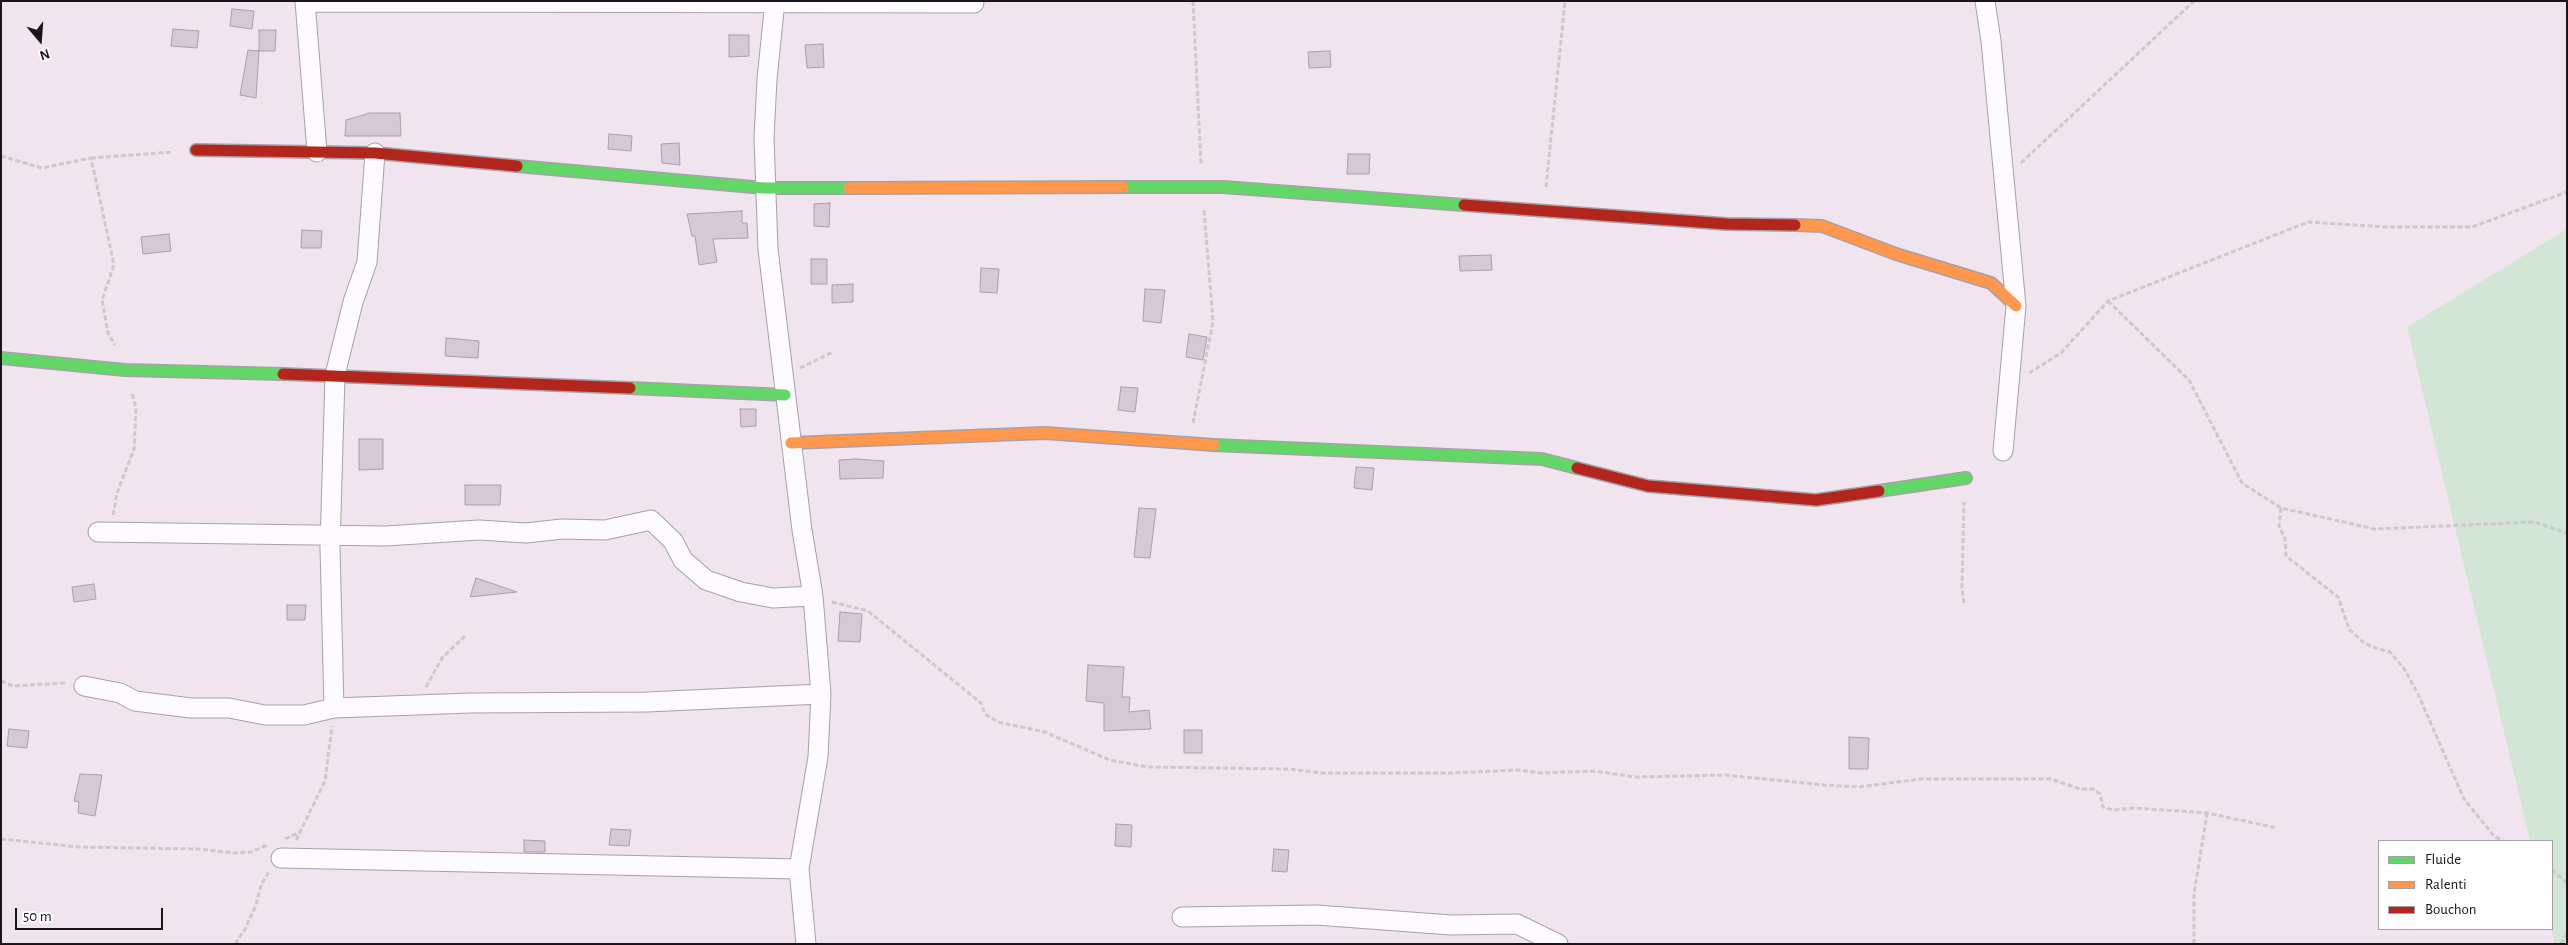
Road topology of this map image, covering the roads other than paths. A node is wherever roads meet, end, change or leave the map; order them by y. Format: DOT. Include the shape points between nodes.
graph roads {
  1 [pos="1985,1"];
  2 [pos="305,2"];
  3 [pos="775,2"];
  4 [pos="974,3"];
  5 [pos="196,150"];
  6 [pos="317,152"];
  7 [pos="375,154"];
  8 [pos="764,188"];
  9 [pos="2016,306"];
  10 [pos="1,358"];
  11 [pos="335,375"];
  12 [pos="785,394"];
  13 [pos="791,443"];
  14 [pos="2003,451"];
  15 [pos="1966,478"];
  16 [pos="103,532"];
  17 [pos="331,534"];
  18 [pos="813,596"];
  19 [pos="84,686"];
  20 [pos="821,694"];
  21 [pos="334,708"];
  22 [pos="275,848"];
  23 [pos="799,869"];
  24 [pos="1182,917"];
  25 [pos="806,944"];
  26 [pos="1558,944"];
  1 -- 9 [label="street"];
  2 -- 3 [label="street"];
  2 -- 6 [label="street"];
  3 -- 4 [label="street"];
  3 -- 8 [label="street" via="767,79"];
  5 -- 6 [label="street"];
  6 -- 7 [label="street"];
  7 -- 8 [label="street"];
  7 -- 11 [label="street" via="367,262 353,302"];
  8 -- 9 [label="street" via="1202,188 1727,224 1822,226 1896,254 1991,283"];
  8 -- 12 [label="street"];
  9 -- 14 [label="street"];
  10 -- 11 [label="street" via="125,370"];
  11 -- 12 [label="street"];
  11 -- 17 [label="street"];
  12 -- 13 [label="street"];
  13 -- 15 [label="street" via="1045,433 1188,444 1542,459 1648,486 1816,500"];
  13 -- 18 [label="street"];
  16 -- 17 [label="street"];
  17 -- 18 [label="street" via="386,536 455,530 526,533 562,529 605,530 651,520 673,541 683,560 706,580 741,592 773,598"];
  17 -- 21 [label="street"];
  18 -- 20 [label="street"];
  19 -- 21 [label="street" via="120,693 135,701 191,708 229,708 265,715 304,715"];
  20 -- 21 [label="street" via="647,702"];
  20 -- 23 [label="street" via="818,757"];
  22 -- 23 [label="street"];
  23 -- 25 [label="street"];
  24 -- 26 [label="street" via="1316,915 1451,924 1517,924"];
}
